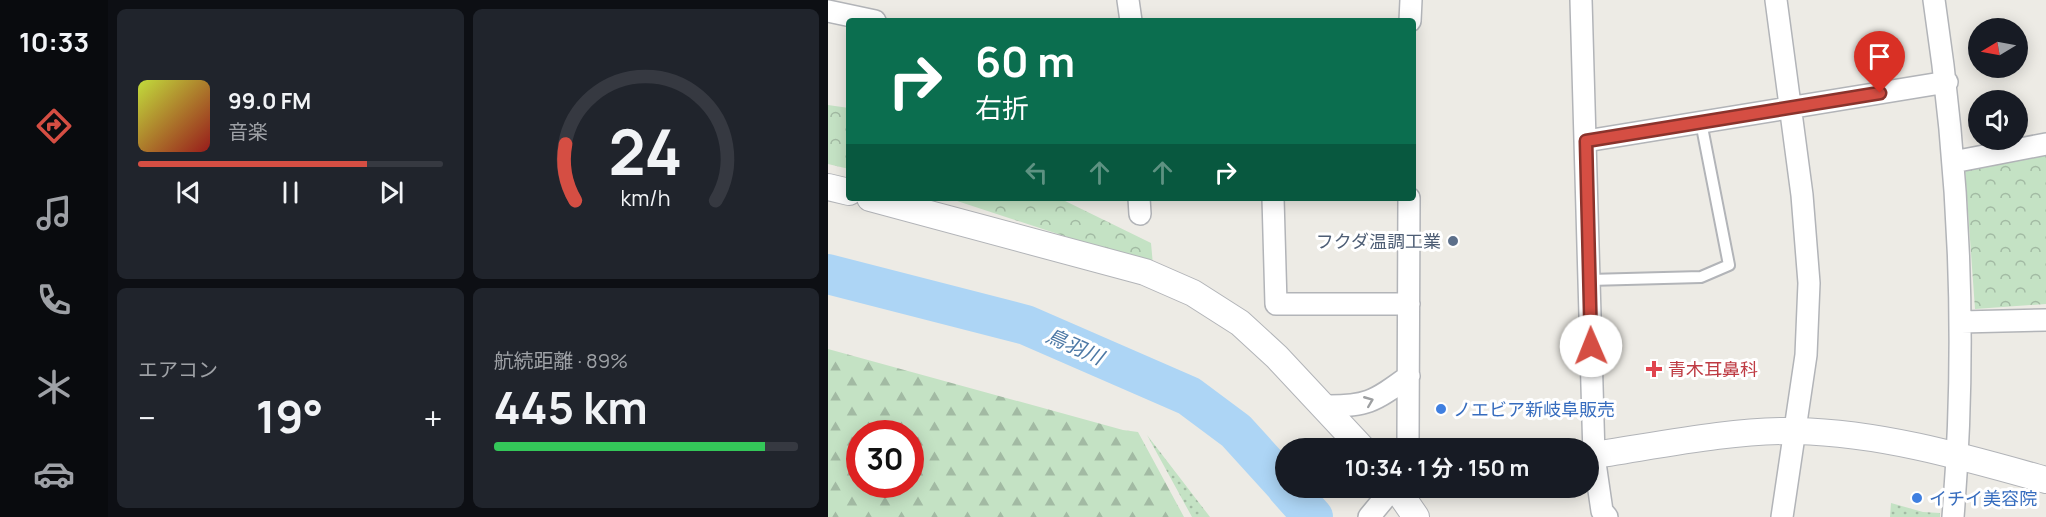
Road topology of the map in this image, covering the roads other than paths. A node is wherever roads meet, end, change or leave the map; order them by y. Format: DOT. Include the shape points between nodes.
graph roads {
  1 [pos="1128,0"];
  2 [pos="1411,0"];
  3 [pos="1581,0"];
  4 [pos="1776,0"];
  5 [pos="1934,0"];
  6 [pos="828,11"];
  7 [pos="860,18"];
  8 [pos="1131,18"];
  9 [pos="1410,18"];
  10 [pos="1947,82"];
  11 [pos="1790,108"];
  12 [pos="1701,122"];
  13 [pos="1586,141"];
  14 [pos="2046,144"];
  15 [pos="1953,162"];
  16 [pos="828,187"];
  17 [pos="846,191"];
  18 [pos="881,201"];
  19 [pos="1273,201"];
  20 [pos="1409,201"];
  21 [pos="1589,280"];
  22 [pos="1409,304"];
  23 [pos="2046,320"];
  24 [pos="1961,322"];
  25 [pos="1409,376"];
  26 [pos="1322,405"];
  27 [pos="1796,431"];
  28 [pos="1353,438"];
  29 [pos="1408,438"];
  30 [pos="1591,438"];
  31 [pos="1599,455"];
  32 [pos="1958,455"];
  33 [pos="2046,480"];
  34 [pos="1599,496"];
  35 [pos="1385,498"];
  36 [pos="1402,498"];
  37 [pos="1371,515"];
  38 [pos="1416,517"];
  39 [pos="1607,517"];
  40 [pos="1782,517"];
  41 [pos="1953,517"];
  1 -- 8 [label="street"];
  2 -- 9 [label="street"];
  3 -- 13 [label="street"];
  4 -- 11 [label="street"];
  5 -- 10 [label="street"];
  6 -- 7 [label="street"];
  10 -- 11 [label="street"];
  10 -- 15 [label="street"];
  11 -- 12 [label="street"];
  11 -- 27 [label="street" via="1809,284 1806,356"];
  12 -- 13 [label="street"];
  12 -- 21 [label="lane" via="1729,265 1701,277"];
  13 -- 21 [label="street"];
  14 -- 15 [label="street"];
  15 -- 24 [label="street"];
  16 -- 17 [label="street"];
  18 -- 26 [label="street" via="1145,272 1193,293 1240,323"];
  19 -- 22 [label="street" via="1276,304"];
  20 -- 22 [label="street"];
  21 -- 30 [label="street"];
  22 -- 25 [label="street"];
  23 -- 24 [label="street"];
  24 -- 32 [label="street"];
  26 -- 25 [label="street, one-way" via="1365,404"];
  25 -- 29 [label="street"];
  26 -- 28 [label="street"];
  27 -- 31 [label="street" via="1657,444"];
  27 -- 32 [label="street" via="1865,436"];
  27 -- 40 [label="street"];
  32 -- 33 [label="street"];
  32 -- 41 [label="street"];
  34 -- 39 [label="street"];
  35 -- 37 [label="street"];
  36 -- 38 [label="street"];
}
